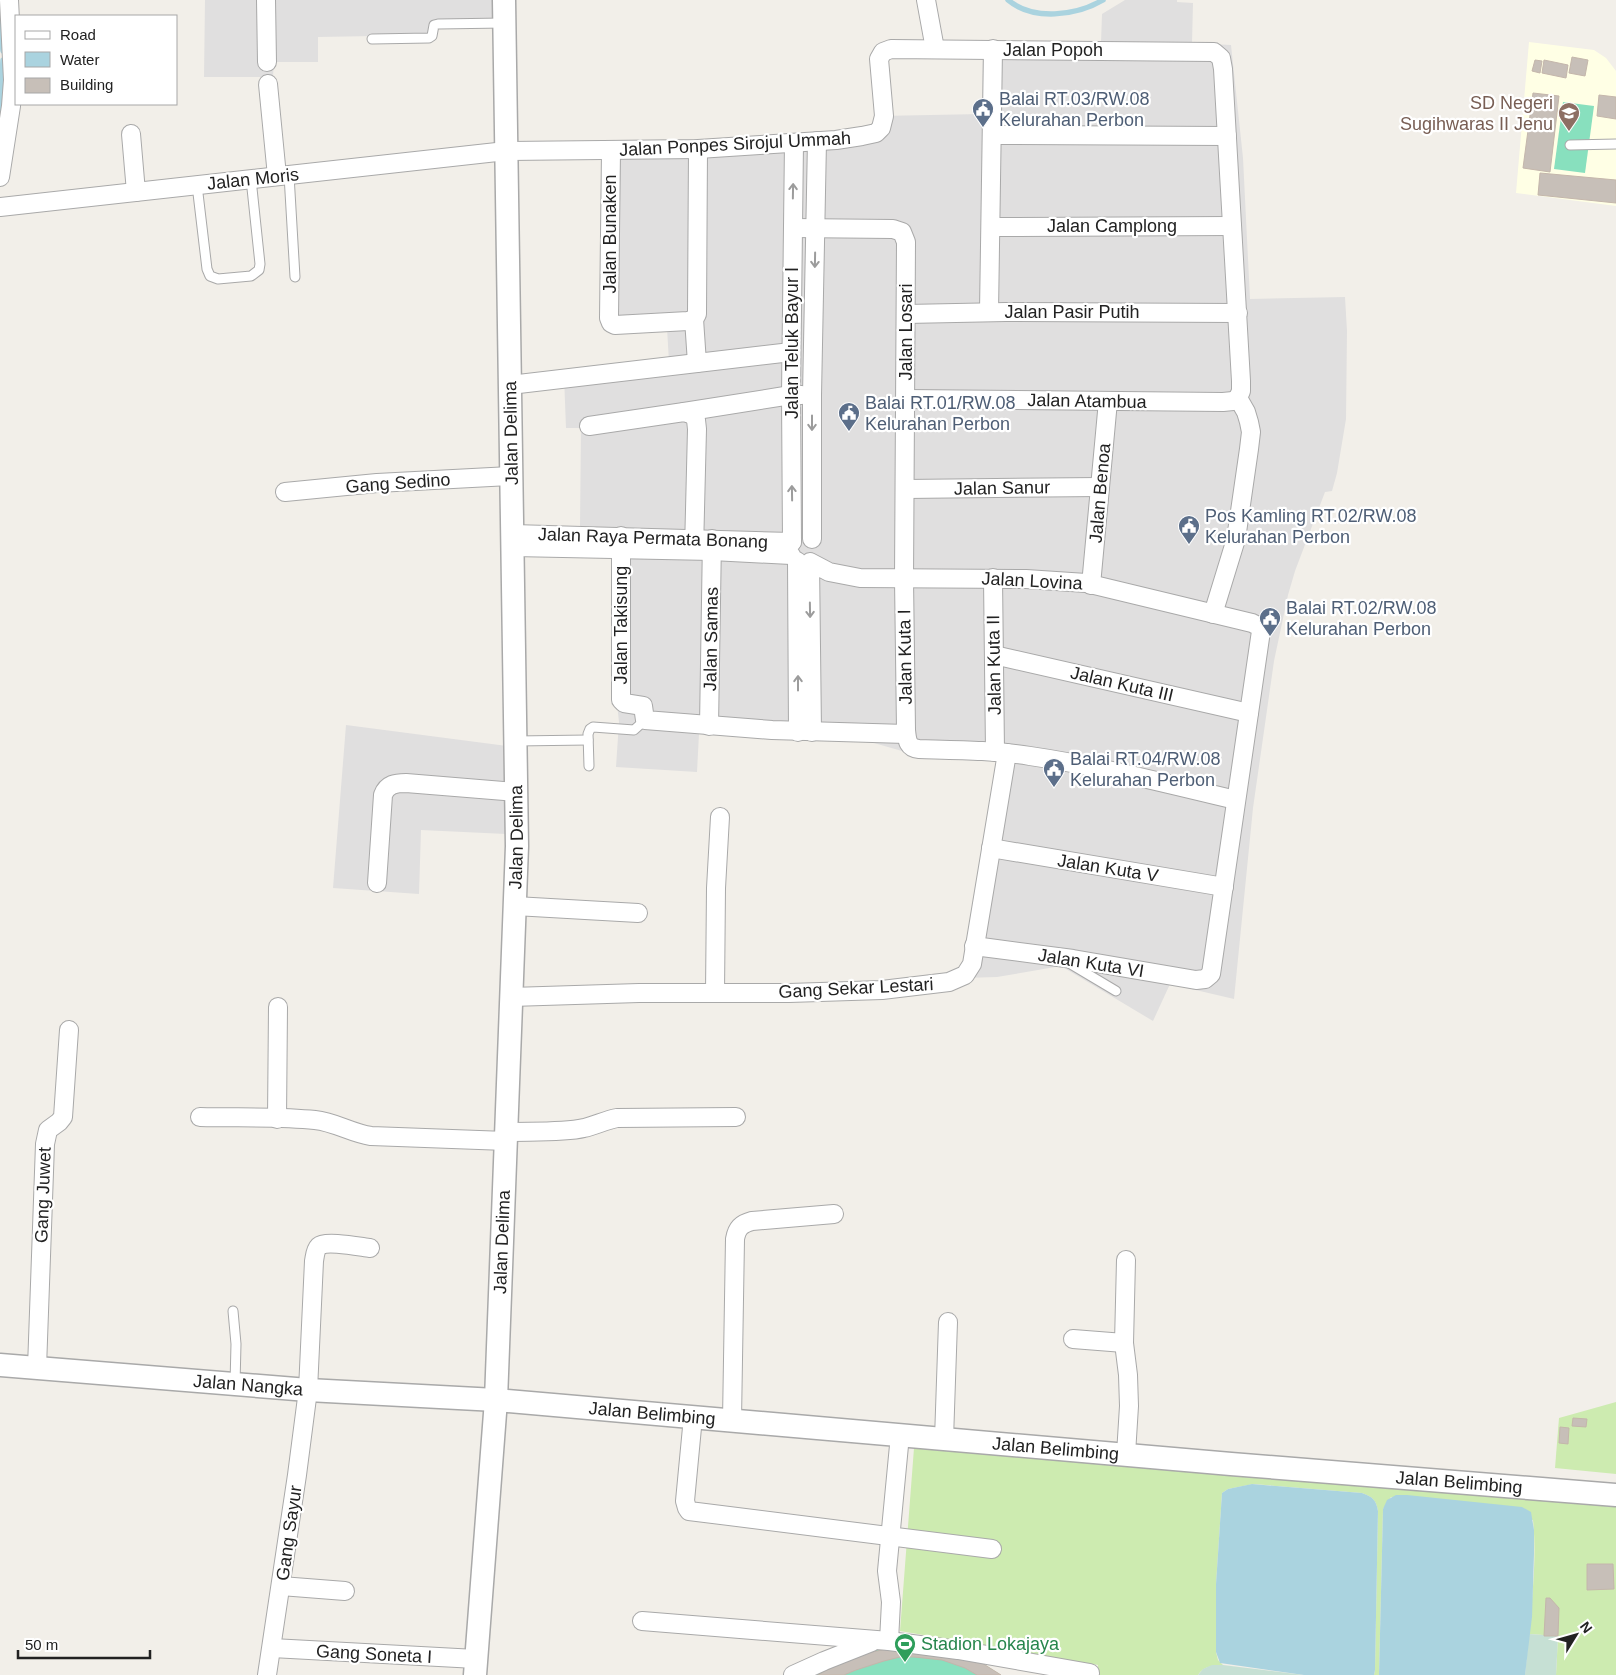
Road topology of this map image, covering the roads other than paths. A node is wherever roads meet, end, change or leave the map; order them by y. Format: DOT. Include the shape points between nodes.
graph roads {
  1 [pos="9,0"];
  2 [pos="266,0"];
  3 [pos="504,0"];
  4 [pos="926,0"];
  5 [pos="505,23"];
  6 [pos="372,40"];
  7 [pos="935,49"];
  8 [pos="993,49"];
  9 [pos="886,50"];
  10 [pos="267,62"];
  11 [pos="268,84"];
  12 [pos="131,134"];
  13 [pos="992,135"];
  14 [pos="1227,136"];
  15 [pos="817,142"];
  16 [pos="794,143"];
  17 [pos="1616,144"];
  18 [pos="1570,146"];
  19 [pos="698,149"];
  20 [pos="506,151"];
  21 [pos="611,151"];
  22 [pos="283,176"];
  23 [pos="0,178"];
  24 [pos="251,179"];
  25 [pos="197,185"];
  26 [pos="136,192"];
  27 [pos="0,207"];
  28 [pos="1232,226"];
  29 [pos="991,227"];
  30 [pos="793,228"];
  31 [pos="816,228"];
  32 [pos="296,277"];
  33 [pos="989,312"];
  34 [pos="1238,313"];
  35 [pos="906,314"];
  36 [pos="696,315"];
  37 [pos="792,319"];
  38 [pos="814,319"];
  39 [pos="791,352"];
  40 [pos="697,362"];
  41 [pos="510,386"];
  42 [pos="791,395"];
  43 [pos="812,395"];
  44 [pos="905,398"];
  45 [pos="1238,398"];
  46 [pos="1108,401"];
  47 [pos="684,412"];
  48 [pos="589,426"];
  49 [pos="512,476"];
  50 [pos="1100,487"];
  51 [pos="905,489"];
  52 [pos="286,492"];
  53 [pos="513,540"];
  54 [pos="621,543"];
  55 [pos="694,544"];
  56 [pos="712,545"];
  57 [pos="798,555"];
  58 [pos="993,578"];
  59 [pos="904,579"];
  60 [pos="1091,585"];
  61 [pos="1214,614"];
  62 [pos="994,655"];
  63 [pos="1249,712"];
  64 [pos="645,720"];
  65 [pos="709,726"];
  66 [pos="805,732"];
  67 [pos="906,734"];
  68 [pos="588,740"];
  69 [pos="516,741"];
  70 [pos="1001,752"];
  71 [pos="589,766"];
  72 [pos="516,792"];
  73 [pos="1236,800"];
  74 [pos="720,817"];
  75 [pos="991,848"];
  76 [pos="377,884"];
  77 [pos="1224,887"];
  78 [pos="515,906"];
  79 [pos="638,913"];
  80 [pos="974,946"];
  81 [pos="1059,957"];
  82 [pos="1116,990"];
  83 [pos="715,993"];
  84 [pos="511,997"];
  85 [pos="278,1007"];
  86 [pos="69,1030"];
  87 [pos="200,1117"];
  88 [pos="736,1117"];
  89 [pos="277,1118"];
  90 [pos="506,1136"];
  91 [pos="834,1214"];
  92 [pos="370,1248"];
  93 [pos="1126,1260"];
  94 [pos="233,1312"];
  95 [pos="948,1322"];
  96 [pos="1073,1339"];
  97 [pos="1124,1342"];
  98 [pos="0,1365"];
  99 [pos="37,1368"];
  100 [pos="234,1384"];
  101 [pos="308,1390"];
  102 [pos="496,1400"];
  103 [pos="693,1417"];
  104 [pos="732,1420"];
  105 [pos="900,1435"];
  106 [pos="944,1439"];
  107 [pos="1126,1454"];
  108 [pos="1616,1495"];
  109 [pos="890,1537"];
  110 [pos="992,1549"];
  111 [pos="280,1586"];
  112 [pos="345,1591"];
  113 [pos="642,1620"];
  114 [pos="883,1641"];
  115 [pos="272,1648"];
  116 [pos="476,1667"];
  117 [pos="1090,1673"];
  118 [pos="268,1675"];
  119 [pos="793,1675"];
  1 -- 23 [label="street" via="13,87"];
  2 -- 10 [label="street"];
  3 -- 5 [label="street, Jalan Delima"];
  4 -- 7 [label="street"];
  5 -- 6 [label="lane" via="438,24 434,25 429,38"];
  5 -- 20 [label="street, Jalan Delima"];
  7 -- 8 [label="street, Jalan Popoh"];
  7 -- 9 [label="street, Jalan Popoh"];
  8 -- 13 [label="street"];
  8 -- 14 [label="street, Jalan Popoh" via="1214,52 1220,55 1223,69"];
  9 -- 15 [label="street, Jalan Ponpes Sirojul Ummah" via="879,62 884,116 881,128 871,135"];
  11 -- 22 [label="street"];
  12 -- 26 [label="street"];
  13 -- 14 [label="street"];
  13 -- 29 [label="street"];
  14 -- 28 [label="street"];
  15 -- 16 [label="street, Jalan Ponpes Sirojul Ummah"];
  15 -- 31 [label="street, Jalan Teluk Bayur I"];
  16 -- 19 [label="street, Jalan Ponpes Sirojul Ummah"];
  30 -- 16 [label="street, Jalan Teluk Bayur I, one-way"];
  17 -- 18 [label="lane"];
  19 -- 21 [label="street, Jalan Ponpes Sirojul Ummah"];
  19 -- 36 [label="street"];
  20 -- 21 [label="street, Jalan Ponpes Sirojul Ummah"];
  20 -- 22 [label="street, Jalan Moris"];
  20 -- 41 [label="street, Jalan Delima"];
  21 -- 36 [label="street, Jalan Bunaken" via="611,323 688,321"];
  22 -- 24 [label="street, Jalan Moris"];
  22 -- 32 [label="lane"];
  24 -- 25 [label="street, Jalan Moris"];
  24 -- 25 [label="lane" via="260,264 259,270 251,276 218,279 210,276"];
  25 -- 26 [label="street, Jalan Moris"];
  26 -- 27 [label="street, Jalan Moris"];
  28 -- 29 [label="street, Jalan Camplong"];
  28 -- 34 [label="street"];
  29 -- 33 [label="street"];
  30 -- 31 [label="street"];
  30 -- 37 [label="street, Jalan Teluk Bayur I"];
  31 -- 35 [label="street, Jalan Losari" via="902,232 906,249"];
  31 -- 38 [label="street, Jalan Teluk Bayur I, one-way"];
  33 -- 34 [label="street, Jalan Pasir Putih"];
  33 -- 35 [label="street, Jalan Pasir Putih"];
  34 -- 45 [label="street" via="1241,381"];
  35 -- 44 [label="street, Jalan Losari"];
  36 -- 40 [label="street"];
  37 -- 38 [label="street"];
  37 -- 39 [label="street, Jalan Teluk Bayur I"];
  38 -- 43 [label="street, Jalan Teluk Bayur I"];
  39 -- 40 [label="street"];
  39 -- 42 [label="street, Jalan Teluk Bayur I"];
  40 -- 41 [label="street"];
  41 -- 49 [label="street, Jalan Delima"];
  42 -- 43 [label="street"];
  42 -- 47 [label="street"];
  57 -- 42 [label="street, Jalan Teluk Bayur I, one-way"];
  43 -- 57 [label="street, Jalan Teluk Bayur I, one-way" via="812,539 804,536 796,539"];
  44 -- 46 [label="street, Jalan Atambua"];
  44 -- 51 [label="street, Jalan Losari"];
  45 -- 46 [label="street, Jalan Atambua" via="1223,402"];
  45 -- 61 [label="street" via="1249,422 1249,450 1236,539"];
  46 -- 50 [label="street, Jalan Benoa"];
  47 -- 48 [label="street"];
  47 -- 55 [label="street" via="693,415 696,424"];
  49 -- 52 [label="street, Gang Sedino" via="377,483"];
  49 -- 53 [label="street, Jalan Delima"];
  50 -- 51 [label="street, Jalan Sanur"];
  50 -- 60 [label="street, Jalan Benoa"];
  51 -- 59 [label="street, Jalan Losari"];
  53 -- 54 [label="street, Jalan Raya Permata Bonang"];
  53 -- 69 [label="street, Jalan Delima"];
  54 -- 55 [label="street, Jalan Raya Permata Bonang"];
  54 -- 64 [label="street, Jalan Takisung" via="621,700 624,704 643,706"];
  55 -- 56 [label="street, Jalan Raya Permata Bonang"];
  56 -- 57 [label="street, Jalan Raya Permata Bonang"];
  56 -- 65 [label="street, Jalan Samas"];
  57 -- 59 [label="street, Jalan Lovina" via="829,572 849,577"];
  57 -- 66 [label="street, Jalan Teluk Bayur I"];
  58 -- 59 [label="street, Jalan Lovina"];
  58 -- 60 [label="street, Jalan Lovina"];
  58 -- 62 [label="street, Jalan Kuta II"];
  59 -- 67 [label="street, Jalan Kuta I"];
  60 -- 61 [label="street, Jalan Lovina"];
  61 -- 63 [label="street, Jalan Lovina" via="1258,626 1260,632"];
  62 -- 63 [label="street, Jalan Kuta III"];
  62 -- 70 [label="street, Jalan Kuta II"];
  63 -- 73 [label="street"];
  64 -- 65 [label="street"];
  64 -- 68 [label="lane" via="634,730 594,727 588,731"];
  65 -- 66 [label="street"];
  66 -- 67 [label="street"];
  67 -- 70 [label="street" via="914,749"];
  68 -- 69 [label="lane"];
  68 -- 71 [label="lane"];
  69 -- 72 [label="street, Jalan Delima"];
  70 -- 73 [label="street" via="1066,762"];
  70 -- 75 [label="street, Jalan Kuta II"];
  72 -- 76 [label="street" via="406,783 388,787 383,795"];
  72 -- 78 [label="street, Jalan Delima"];
  73 -- 77 [label="street"];
  74 -- 83 [label="street"];
  75 -- 77 [label="street, Jalan Kuta V"];
  75 -- 80 [label="street, Jalan Kuta II"];
  77 -- 81 [label="street, Jalan Kuta VI" via="1212,969 1207,978 1196,980"];
  78 -- 79 [label="street"];
  78 -- 84 [label="street, Jalan Delima"];
  80 -- 81 [label="street, Jalan Kuta VI"];
  80 -- 83 [label="street, Gang Sekar Lestari" via="972,964 965,975 938,984 852,992"];
  81 -- 82 [label="lane"];
  83 -- 84 [label="street, Gang Sekar Lestari"];
  84 -- 90 [label="street, Jalan Delima"];
  85 -- 89 [label="street"];
  86 -- 99 [label="street, Gang Juwet" via="63,1117 48,1130 45,1144"];
  87 -- 89 [label="street"];
  88 -- 90 [label="street" via="617,1118 589,1127"];
  89 -- 90 [label="street" via="321,1121 371,1136"];
  90 -- 102 [label="street, Jalan Delima"];
  91 -- 104 [label="street" via="752,1222 742,1224 738,1230 735,1239"];
  92 -- 101 [label="street, Gang Sayur" via="321,1244 316,1251"];
  93 -- 97 [label="street"];
  94 -- 100 [label="lane" via="236,1344"];
  95 -- 106 [label="street"];
  96 -- 97 [label="street"];
  97 -- 107 [label="street" via="1129,1393"];
  98 -- 99 [label="street, Jalan Nangka"];
  99 -- 100 [label="street, Jalan Nangka"];
  100 -- 101 [label="street, Jalan Nangka"];
  101 -- 102 [label="street, Jalan Nangka"];
  101 -- 111 [label="street, Gang Sayur"];
  102 -- 103 [label="street, Jalan Belimbing"];
  102 -- 116 [label="street, Jalan Delima"];
  103 -- 104 [label="street, Jalan Belimbing"];
  103 -- 109 [label="street" via="685,1501 689,1511"];
  104 -- 105 [label="street, Jalan Belimbing"];
  105 -- 106 [label="street, Jalan Belimbing"];
  105 -- 109 [label="street"];
  106 -- 107 [label="street, Jalan Belimbing"];
  107 -- 108 [label="street, Jalan Belimbing"];
  109 -- 110 [label="street"];
  109 -- 114 [label="street" via="887,1571 891,1602"];
  111 -- 112 [label="street"];
  111 -- 115 [label="street, Gang Sayur"];
  113 -- 114 [label="street"];
  114 -- 117 [label="street" via="967,1651"];
  114 -- 119 [label="street"];
  115 -- 116 [label="street, Gang Soneta I"];
  115 -- 118 [label="street, Gang Sayur"];
}
